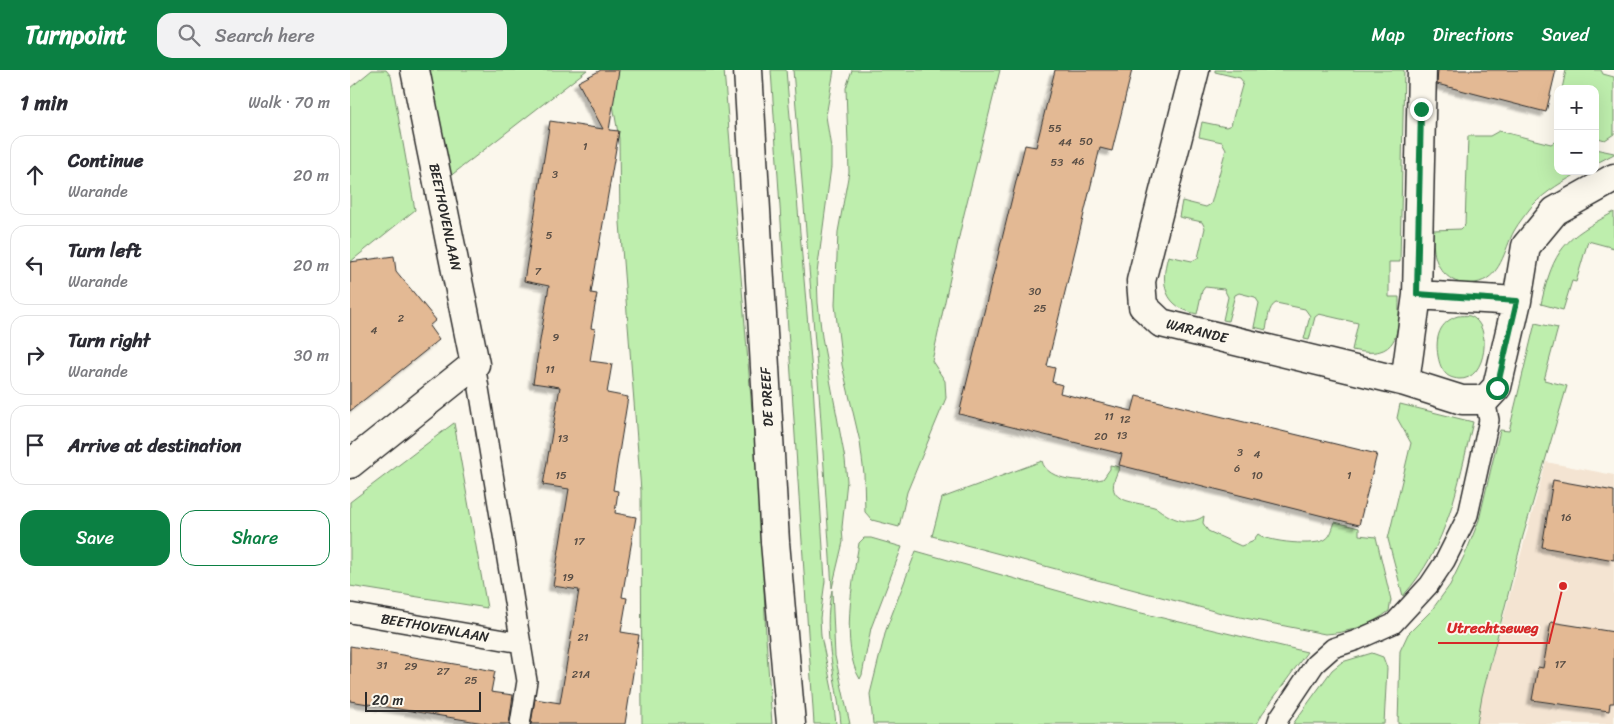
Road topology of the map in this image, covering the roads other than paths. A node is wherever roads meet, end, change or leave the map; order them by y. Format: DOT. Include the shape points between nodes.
graph roads {
  1 [pos="415,70"];
  2 [pos="748,70"];
  3 [pos="1195,70"];
  4 [pos="1422,70"];
  5 [pos="1614,178"];
  6 [pos="1417,294"];
  7 [pos="1517,301"];
  8 [pos="475,364"];
  9 [pos="1406,382"];
  10 [pos="1485,400"];
  11 [pos="350,464"];
  12 [pos="350,613"];
  13 [pos="521,643"];
  14 [pos="520,724"];
  15 [pos="791,724"];
  16 [pos="1277,724"];
  1 -- 8 [label="street, BEETHOVENLAAN"];
  2 -- 15 [label="street, DE DREEF" via="776,542"];
  3 -- 9 [label="street, WARANDE" via="1141,281 1143,306 1161,323"];
  4 -- 6 [label="street"];
  5 -- 7 [label="street" via="1555,211 1526,246"];
  6 -- 7 [label="street"];
  6 -- 9 [label="street"];
  7 -- 10 [label="street" via="1497,388"];
  8 -- 11 [label="street"];
  8 -- 13 [label="lane, BEETHOVENLAAN"];
  9 -- 10 [label="street, WARANDE" via="1462,400"];
  10 -- 16 [label="lane" via="1489,420 1468,515 1445,561 1429,585 1393,624 1333,648 1315,664"];
  12 -- 13 [label="lane, BEETHOVENLAAN"];
  13 -- 14 [label="lane, BEETHOVENLAAN" via="527,681"];
}
